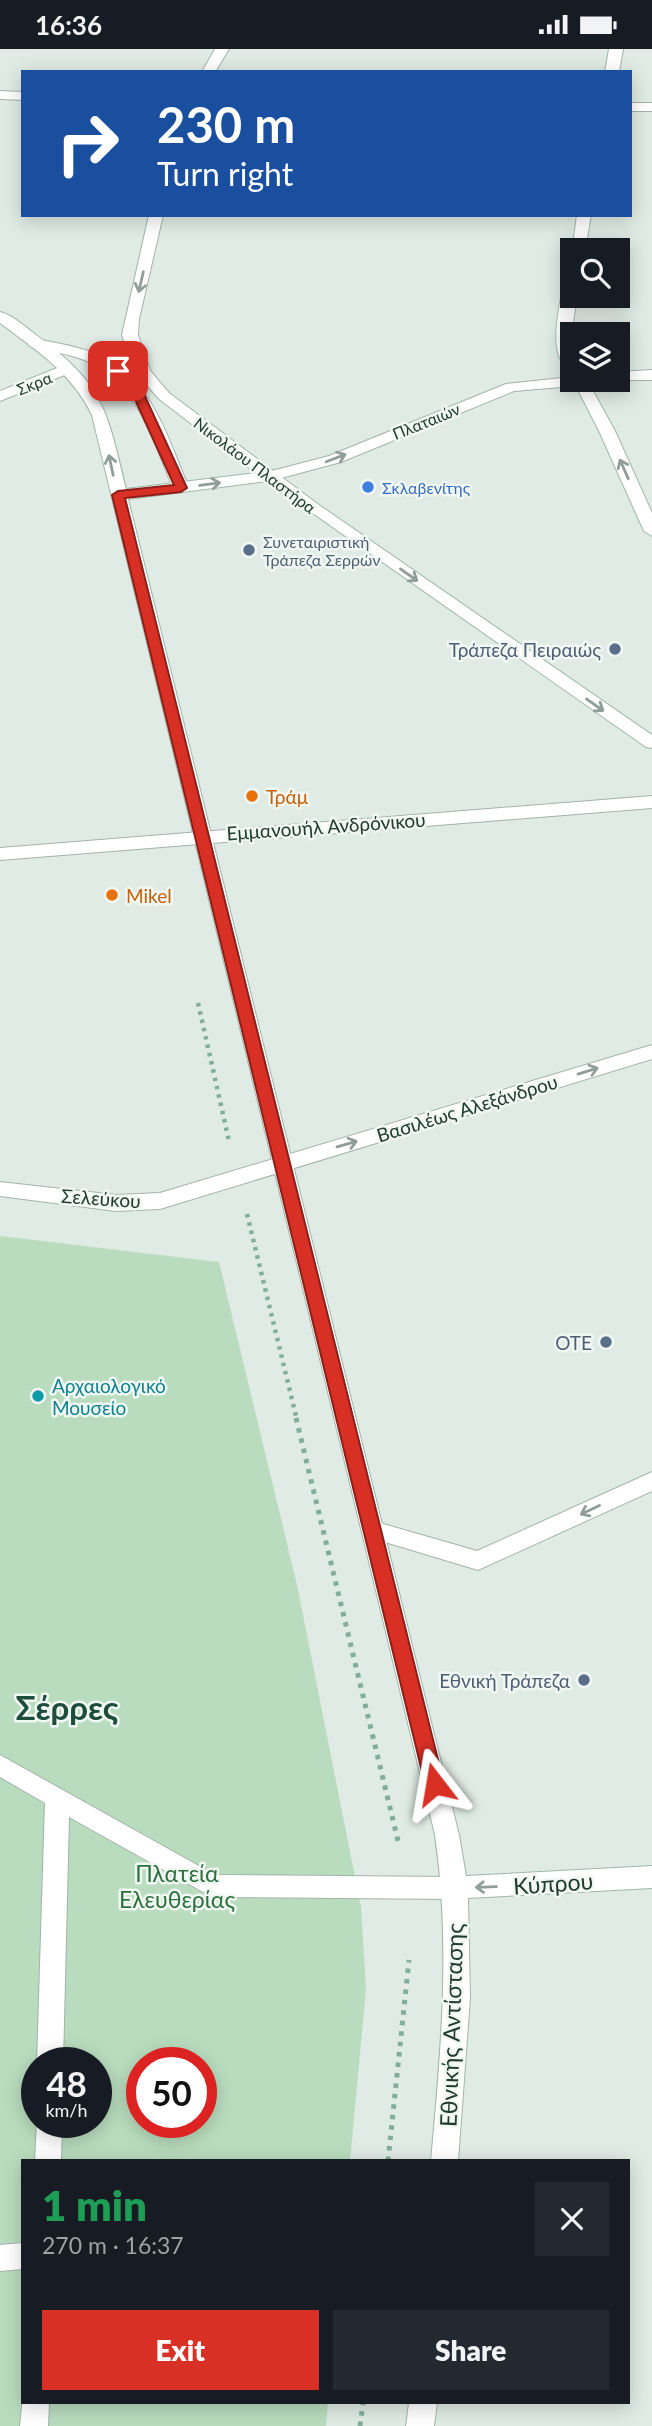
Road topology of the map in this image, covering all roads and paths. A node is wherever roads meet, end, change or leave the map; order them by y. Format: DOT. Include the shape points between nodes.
graph roads {
  1 [pos="222,49"];
  2 [pos="616,49"];
  3 [pos="209,70"];
  4 [pos="612,70"];
  5 [pos="0,95"];
  6 [pos="21,96"];
  7 [pos="632,107"];
  8 [pos="652,107"];
  9 [pos="156,217"];
  10 [pos="584,217"];
  11 [pos="580,238"];
  12 [pos="0,316"];
  13 [pos="36,344"];
  14 [pos="67,369"];
  15 [pos="652,375"];
  16 [pos="630,376"];
  17 [pos="560,382"];
  18 [pos="588,392"];
  19 [pos="0,396"];
  20 [pos="270,476"];
  21 [pos="181,488"];
  22 [pos="118,495"];
  23 [pos="652,531"];
  24 [pos="652,743"];
  25 [pos="652,802"];
  26 [pos="204,836"];
  27 [pos="0,854"];
  28 [pos="652,1052"];
  29 [pos="281,1163"];
  30 [pos="238,1177"];
  31 [pos="0,1189"];
  32 [pos="652,1481"];
  33 [pos="373,1530"];
  34 [pos="0,1765"];
  35 [pos="57,1798"];
  36 [pos="652,1877"];
  37 [pos="454,1888"];
  38 [pos="410,1889"];
  39 [pos="50,2047"];
  40 [pos="49,2138"];
  41 [pos="48,2159"];
  42 [pos="388,2159"];
  43 [pos="445,2159"];
  44 [pos="21,2256"];
  45 [pos="0,2258"];
  46 [pos="36,2404"];
  47 [pos="363,2404"];
  48 [pos="423,2404"];
  49 [pos="34,2426"];
  50 [pos="360,2426"];
  51 [pos="420,2426"];
  1 -- 3 [label="street"];
  2 -- 4 [label="street"];
  5 -- 6 [label="street"];
  7 -- 8 [label="street"];
  9 -- 20 [label="street, Νικολάου Πλαστήρα, one-way" via="132,319 132,342 142,370 164,396"];
  10 -- 11 [label="street"];
  12 -- 13 [label="street, Εθνικής Αντίστασης"];
  13 -- 14 [label="street, Εθνικής Αντίστασης"];
  13 -- 21 [label="street" via="103,360 132,384"];
  14 -- 19 [label="street, Σκρα"];
  22 -- 14 [label="street, Εθνικής Αντίστασης, one-way" via="94,398"];
  15 -- 16 [label="street"];
  20 -- 17 [label="street, Πλαταιών, one-way" via="335,459 511,387"];
  23 -- 18 [label="street, one-way"];
  21 -- 20 [label="street, Πλαταιών, one-way"];
  20 -- 24 [label="street, Νικολάου Πλαστήρα, one-way"];
  21 -- 22 [label="street, Πλαταιών"];
  22 -- 26 [label="street, Εθνικής Αντίστασης"];
  25 -- 26 [label="street, Εμμανουήλ Ανδρόνικου"];
  26 -- 27 [label="street, Εμμανουήλ Ανδρόνικου"];
  26 -- 29 [label="street, Εθνικής Αντίστασης"];
  29 -- 28 [label="street, Βασιλέως Αλεξάνδρου, one-way"];
  29 -- 30 [label="street, Σελεύκου"];
  29 -- 33 [label="street, Εθνικής Αντίστασης"];
  30 -- 31 [label="street, Σελεύκου" via="160,1201 116,1203"];
  30 -- 38 [label="path"];
  32 -- 33 [label="street, one-way" via="478,1561"];
  33 -- 37 [label="street, Εθνικής Αντίστασης" via="447,1835"];
  34 -- 35 [label="street, Κύπρου"];
  35 -- 38 [label="street, Κύπρου" via="212,1886"];
  35 -- 39 [label="street"];
  36 -- 37 [label="street, Κύπρου, one-way"];
  37 -- 38 [label="street, Κύπρου"];
  37 -- 43 [label="street, Εθνικής Αντίστασης" via="458,1966"];
  38 -- 42 [label="path" via="414,1906"];
  40 -- 41 [label="street"];
  44 -- 45 [label="street"];
  46 -- 49 [label="street"];
  47 -- 50 [label="path"];
  48 -- 51 [label="street"];
}
